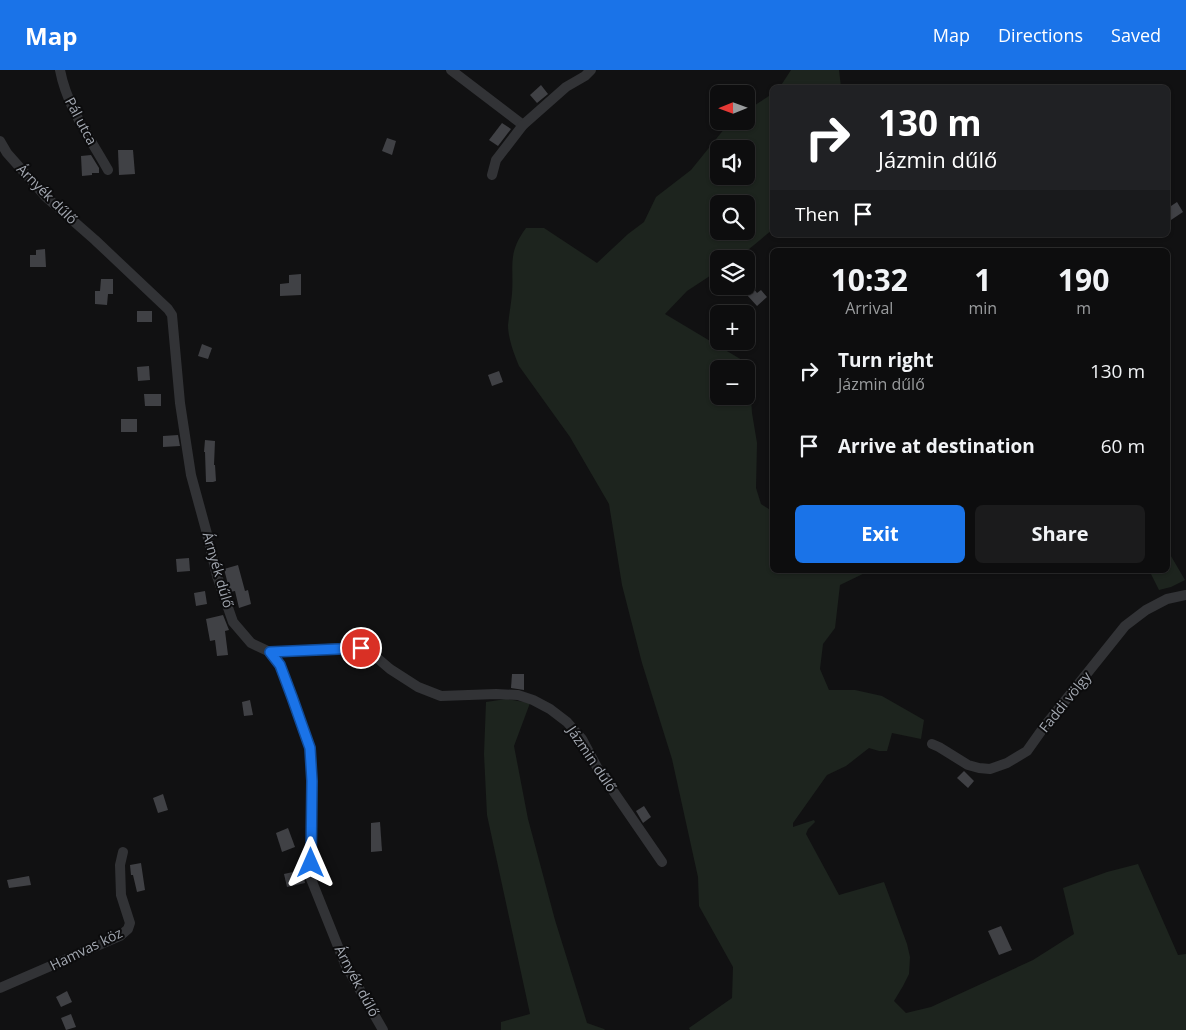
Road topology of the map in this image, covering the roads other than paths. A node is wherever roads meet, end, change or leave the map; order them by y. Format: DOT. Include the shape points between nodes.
graph roads {
  1 [pos="60,70"];
  2 [pos="451,70"];
  3 [pos="591,70"];
  4 [pos="523,125"];
  5 [pos="0,141"];
  6 [pos="108,170"];
  7 [pos="492,175"];
  8 [pos="1186,595"];
  9 [pos="270,652"];
  10 [pos="932,744"];
  11 [pos="122,852"];
  12 [pos="662,862"];
  13 [pos="0,988"];
  14 [pos="383,1030"];
  1 -- 6 [label="street, Pál utca" via="67,95"];
  2 -- 4 [label="street"];
  3 -- 4 [label="street"];
  4 -- 7 [label="street" via="496,160"];
  5 -- 9 [label="street, Árnyék dűlő" via="46,197 172,315 189,466 217,576 233,622 250,643"];
  8 -- 10 [label="street, Faddi völgy" via="1167,599 1125,626 1027,751 1007,763 990,769 979,768"];
  9 -- 12 [label="street, Jázmin dűlő" via="361,648 418,687 440,696 496,694 518,695 533,700 567,722 582,739 598,769"];
  9 -- 14 [label="street, Árnyék dűlő" via="280,665 310,748 311,878 345,964"];
  11 -- 13 [label="street, Hamvas köz" via="121,894 130,923 128,929 120,936"];
}
